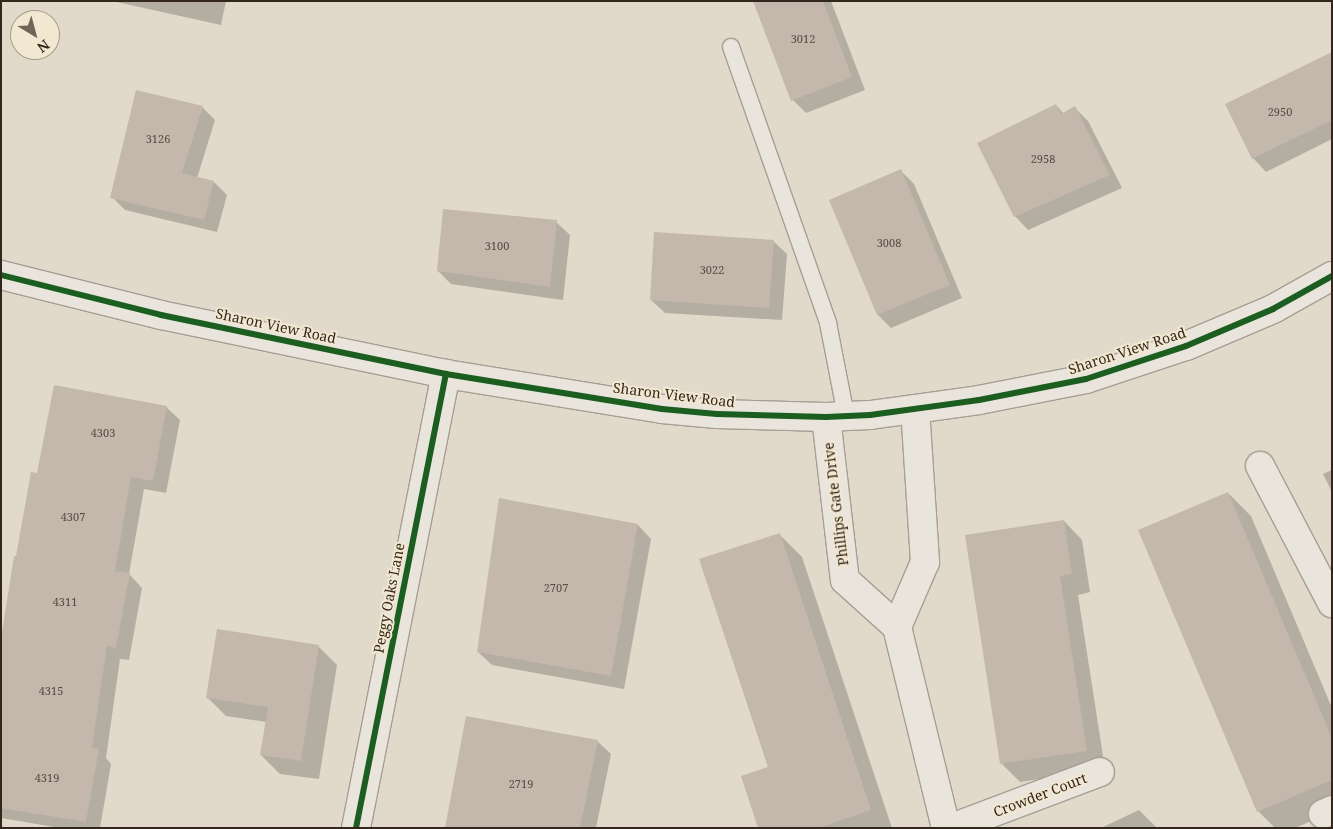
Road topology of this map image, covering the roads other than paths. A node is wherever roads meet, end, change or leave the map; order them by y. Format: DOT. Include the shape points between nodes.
graph roads {
  1 [pos="730,47"];
  2 [pos="1,276"];
  3 [pos="1332,276"];
  4 [pos="446,374"];
  5 [pos="915,409"];
  6 [pos="836,417"];
  7 [pos="1260,466"];
  8 [pos="1332,604"];
  9 [pos="897,627"];
  10 [pos="1100,772"];
  11 [pos="356,828"];
  12 [pos="946,828"];
  13 [pos="952,828"];
  1 -- 6 [label="lane" via="828,323"];
  2 -- 4 [label="street, Sharon View Road" via="161,315"];
  3 -- 5 [label="street, Sharon View Road" via="1273,309 1195,342 1086,380"];
  4 -- 6 [label="street, Sharon View Road" via="662,409"];
  4 -- 11 [label="street, Peggy Oaks Lane"];
  5 -- 6 [label="street, Sharon View Road"];
  5 -- 9 [label="street" via="925,562"];
  6 -- 9 [label="street, Phillips Gate Drive" via="846,580"];
  7 -- 8 [label="street"];
  9 -- 12 [label="street"];
  10 -- 13 [label="street, Crowder Court"];
}
